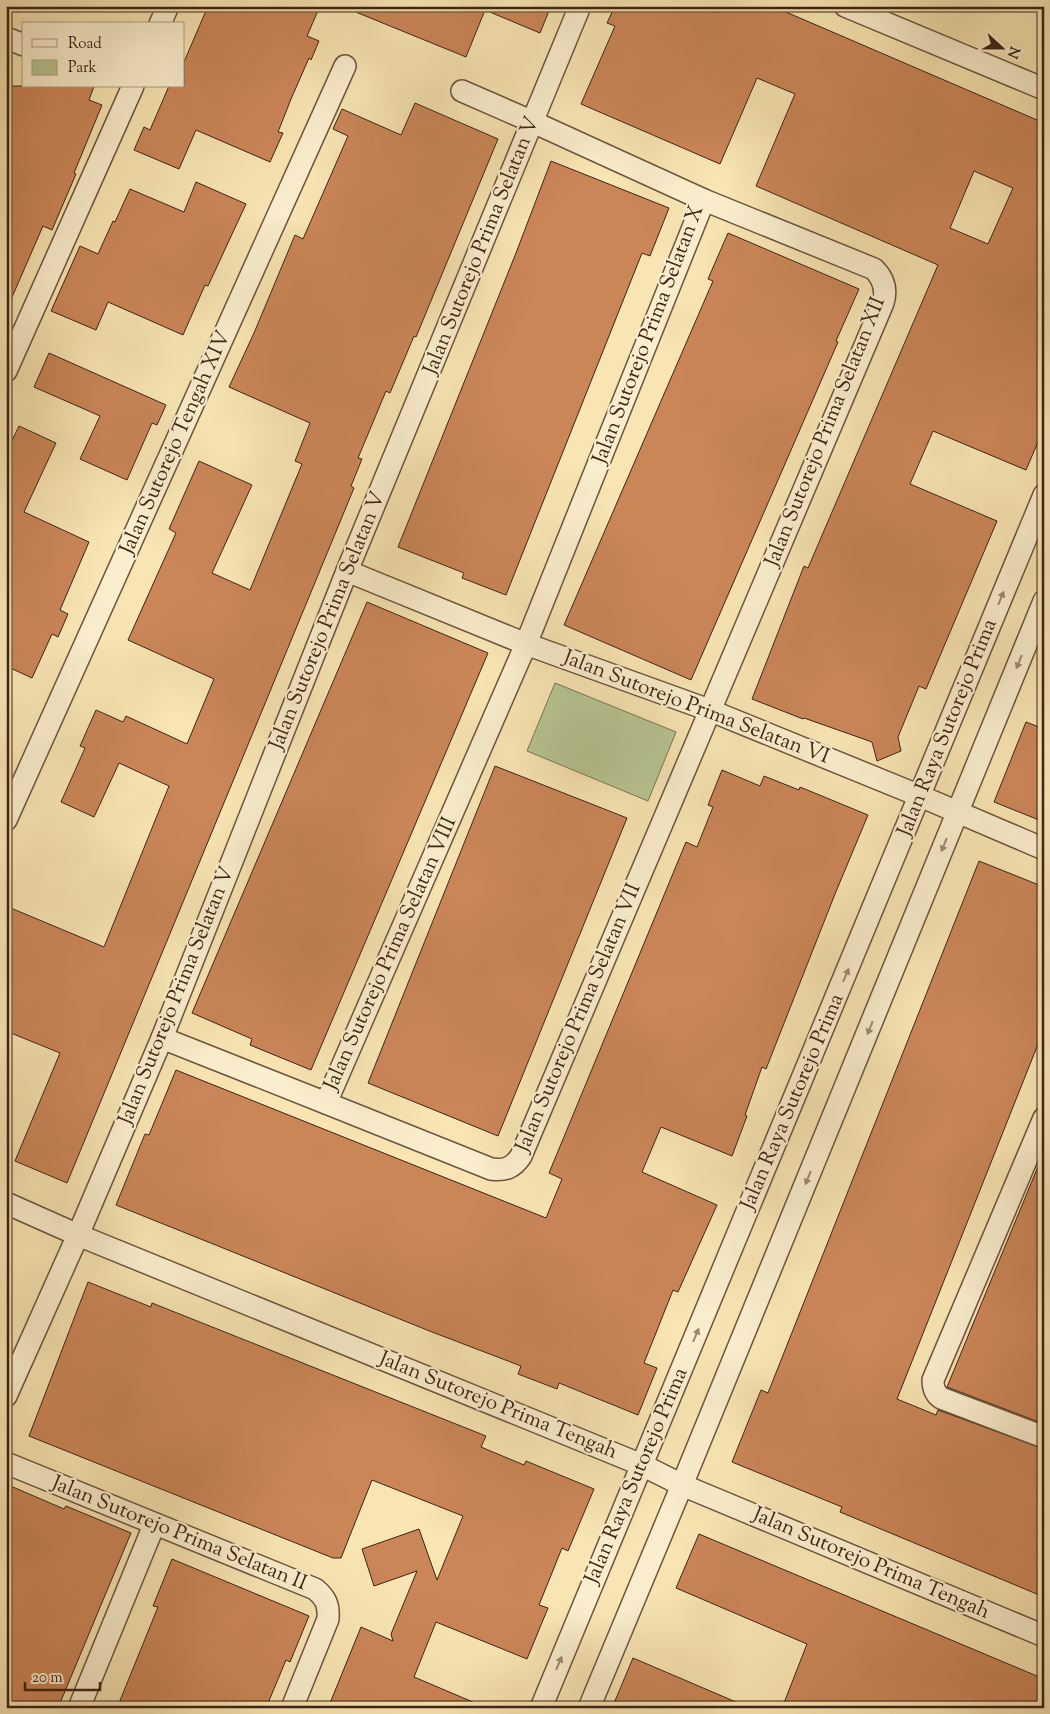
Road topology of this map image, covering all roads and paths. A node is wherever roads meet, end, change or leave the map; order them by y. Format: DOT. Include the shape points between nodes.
graph roads {
  1 [pos="168,6"];
  2 [pos="580,6"];
  3 [pos="845,6"];
  4 [pos="161,22"];
  5 [pos="345,66"];
  6 [pos="129,88"];
  7 [pos="1044,89"];
  8 [pos="462,91"];
  9 [pos="533,122"];
  10 [pos="704,200"];
  11 [pos="6,371"];
  12 [pos="1044,495"];
  13 [pos="347,571"];
  14 [pos="1044,601"];
  15 [pos="526,644"];
  16 [pos="709,710"];
  17 [pos="13,787"];
  18 [pos="920,796"];
  19 [pos="958,813"];
  20 [pos="6,820"];
  21 [pos="1044,849"];
  22 [pos="162,1038"];
  23 [pos="326,1103"];
  24 [pos="1044,1118"];
  25 [pos="6,1203"];
  26 [pos="78,1236"];
  27 [pos="6,1396"];
  28 [pos="1044,1437"];
  29 [pos="6,1463"];
  30 [pos="642,1465"];
  31 [pos="682,1485"];
  32 [pos="154,1525"];
  33 [pos="1044,1636"];
  34 [pos="79,1708"];
  35 [pos="292,1708"];
  36 [pos="541,1708"];
  37 [pos="589,1708"];
  1 -- 4 [label="street"];
  2 -- 9 [label="street, Jalan Sutorejo Prima Selatan V"];
  3 -- 7 [label="street"];
  5 -- 17 [label="street, Jalan Sutorejo Tengah XIV"];
  6 -- 11 [label="street"];
  8 -- 9 [label="street, Jalan Sutorejo Prima Selatan X"];
  9 -- 10 [label="street, Jalan Sutorejo Prima Selatan X"];
  9 -- 13 [label="street, Jalan Sutorejo Prima Selatan V"];
  10 -- 15 [label="street, Jalan Sutorejo Prima Selatan X"];
  10 -- 16 [label="street, Jalan Sutorejo Prima Selatan XII" via="874,269 885,292"];
  18 -- 12 [label="street, Jalan Raya Sutorejo Prima, one-way"];
  13 -- 15 [label="street, Jalan Sutorejo Prima Selatan VI"];
  13 -- 22 [label="street, Jalan Sutorejo Prima Selatan V"];
  14 -- 19 [label="street, Jalan Raya Sutorejo Prima, one-way"];
  15 -- 16 [label="street, Jalan Sutorejo Prima Selatan VI"];
  15 -- 23 [label="street, Jalan Sutorejo Prima Selatan VIII"];
  16 -- 18 [label="street, Jalan Sutorejo Prima Selatan VI"];
  16 -- 23 [label="street, Jalan Sutorejo Prima Selatan VII" via="517,1162 507,1169 491,1169"];
  17 -- 20 [label="street, Jalan Sutorejo Tengah XIV"];
  18 -- 19 [label="street, Jalan Sutorejo Prima Selatan VI"];
  30 -- 18 [label="street, Jalan Raya Sutorejo Prima, one-way"];
  19 -- 21 [label="street, Jalan Sutorejo Prima Selatan VI"];
  19 -- 31 [label="street, Jalan Raya Sutorejo Prima, one-way"];
  22 -- 23 [label="street, Jalan Sutorejo Prima Selatan VIII"];
  22 -- 26 [label="street, Jalan Sutorejo Prima Selatan V"];
  24 -- 28 [label="street" via="933,1385 941,1398"];
  25 -- 26 [label="street, Jalan Sutorejo Prima Tengah"];
  26 -- 27 [label="street, Jalan Sutorejo Prima Selatan V"];
  26 -- 30 [label="street, Jalan Sutorejo Prima Tengah"];
  29 -- 32 [label="street, Jalan Sutorejo Prima Selatan II"];
  30 -- 31 [label="street, Jalan Sutorejo Prima Tengah"];
  36 -- 30 [label="street, Jalan Raya Sutorejo Prima, one-way"];
  31 -- 33 [label="street, Jalan Sutorejo Prima Tengah"];
  31 -- 37 [label="street, Jalan Raya Sutorejo Prima"];
  32 -- 34 [label="street"];
  32 -- 35 [label="street, Jalan Sutorejo Prima Selatan II" via="315,1590 326,1600 328,1619"];
}
